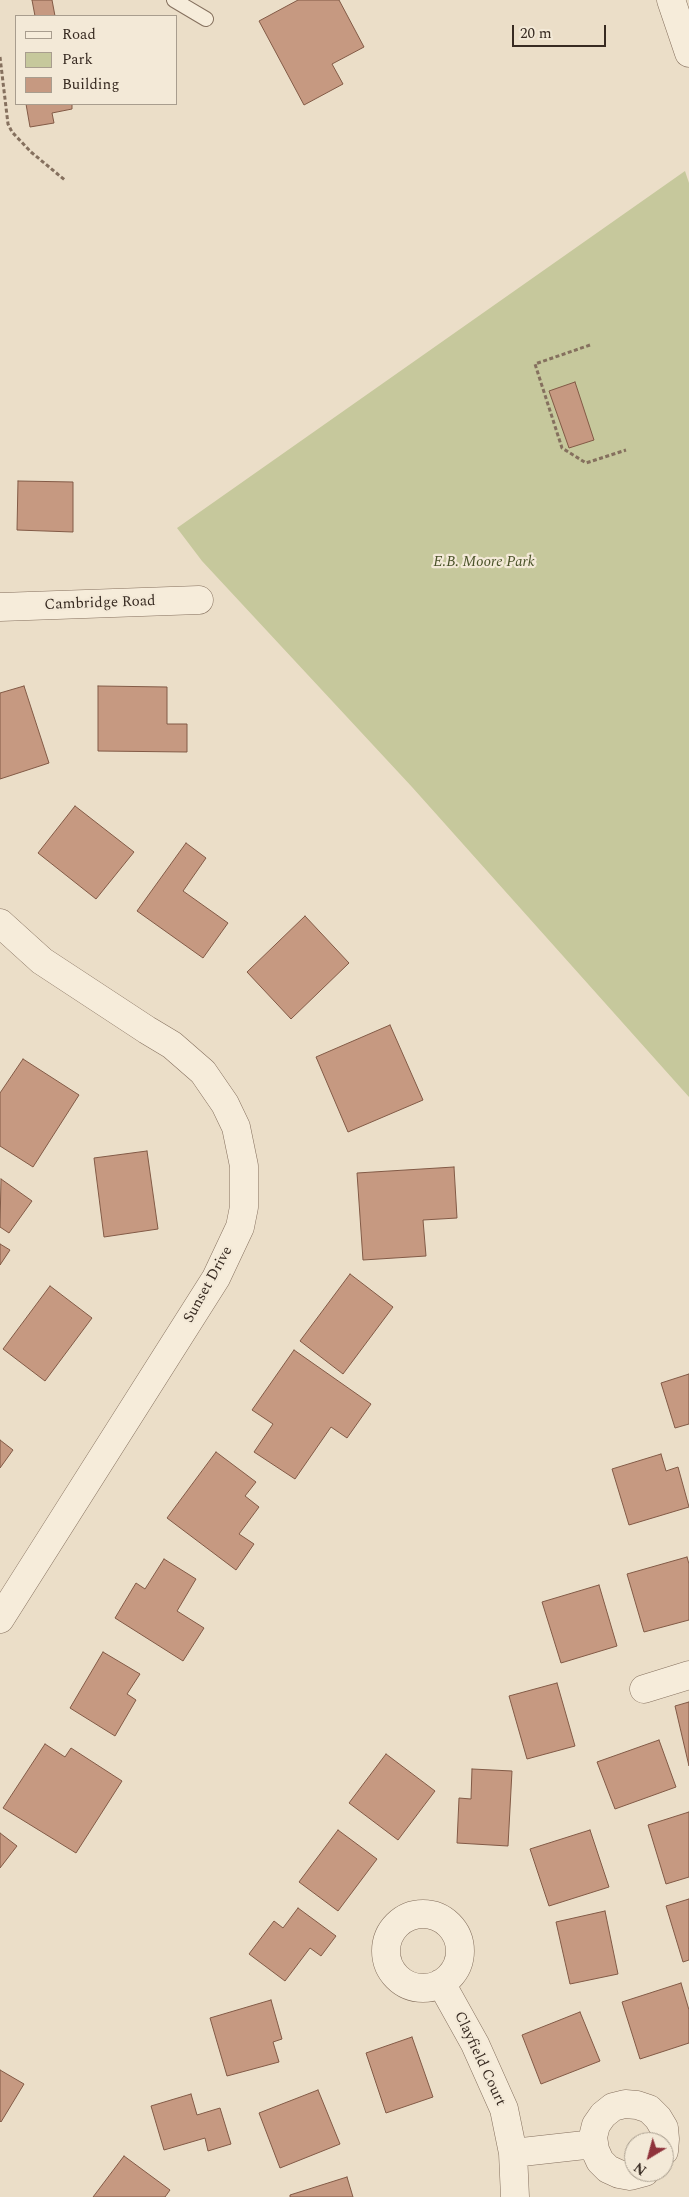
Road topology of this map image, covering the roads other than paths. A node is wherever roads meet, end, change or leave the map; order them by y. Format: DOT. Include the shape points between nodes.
graph roads {
  1 [pos="174,0"];
  2 [pos="671,0"];
  3 [pos="206,19"];
  4 [pos="689,53"];
  5 [pos="200,600"];
  6 [pos="0,607"];
  7 [pos="0,923"];
  8 [pos="2,1610"];
  9 [pos="689,1675"];
  10 [pos="644,1689"];
  11 [pos="442,1983"];
  12 [pos="665,2132"];
  13 [pos="594,2144"];
  14 [pos="513,2154"];
  15 [pos="624,2175"];
  16 [pos="515,2197"];
  1 -- 3 [label="lane"];
  2 -- 4 [label="street"];
  5 -- 6 [label="street, Cambridge Road"];
  7 -- 8 [label="street, Sunset Drive" via="42,961 172,1045 203,1072 226,1104 236,1127 244,1166 244,1207 240,1227 216,1278"];
  9 -- 10 [label="street"];
  11 -- 14 [label="street, Clayfield Court" via="475,2044 504,2109"];
  12 -- 13 [label="street" via="649,2109 625,2104 603,2115 596,2125"];
  13 -- 14 [label="street"];
  13 -- 15 [label="street" via="600,2161 608,2169"];
  14 -- 16 [label="street, Clayfield Court"];
}
